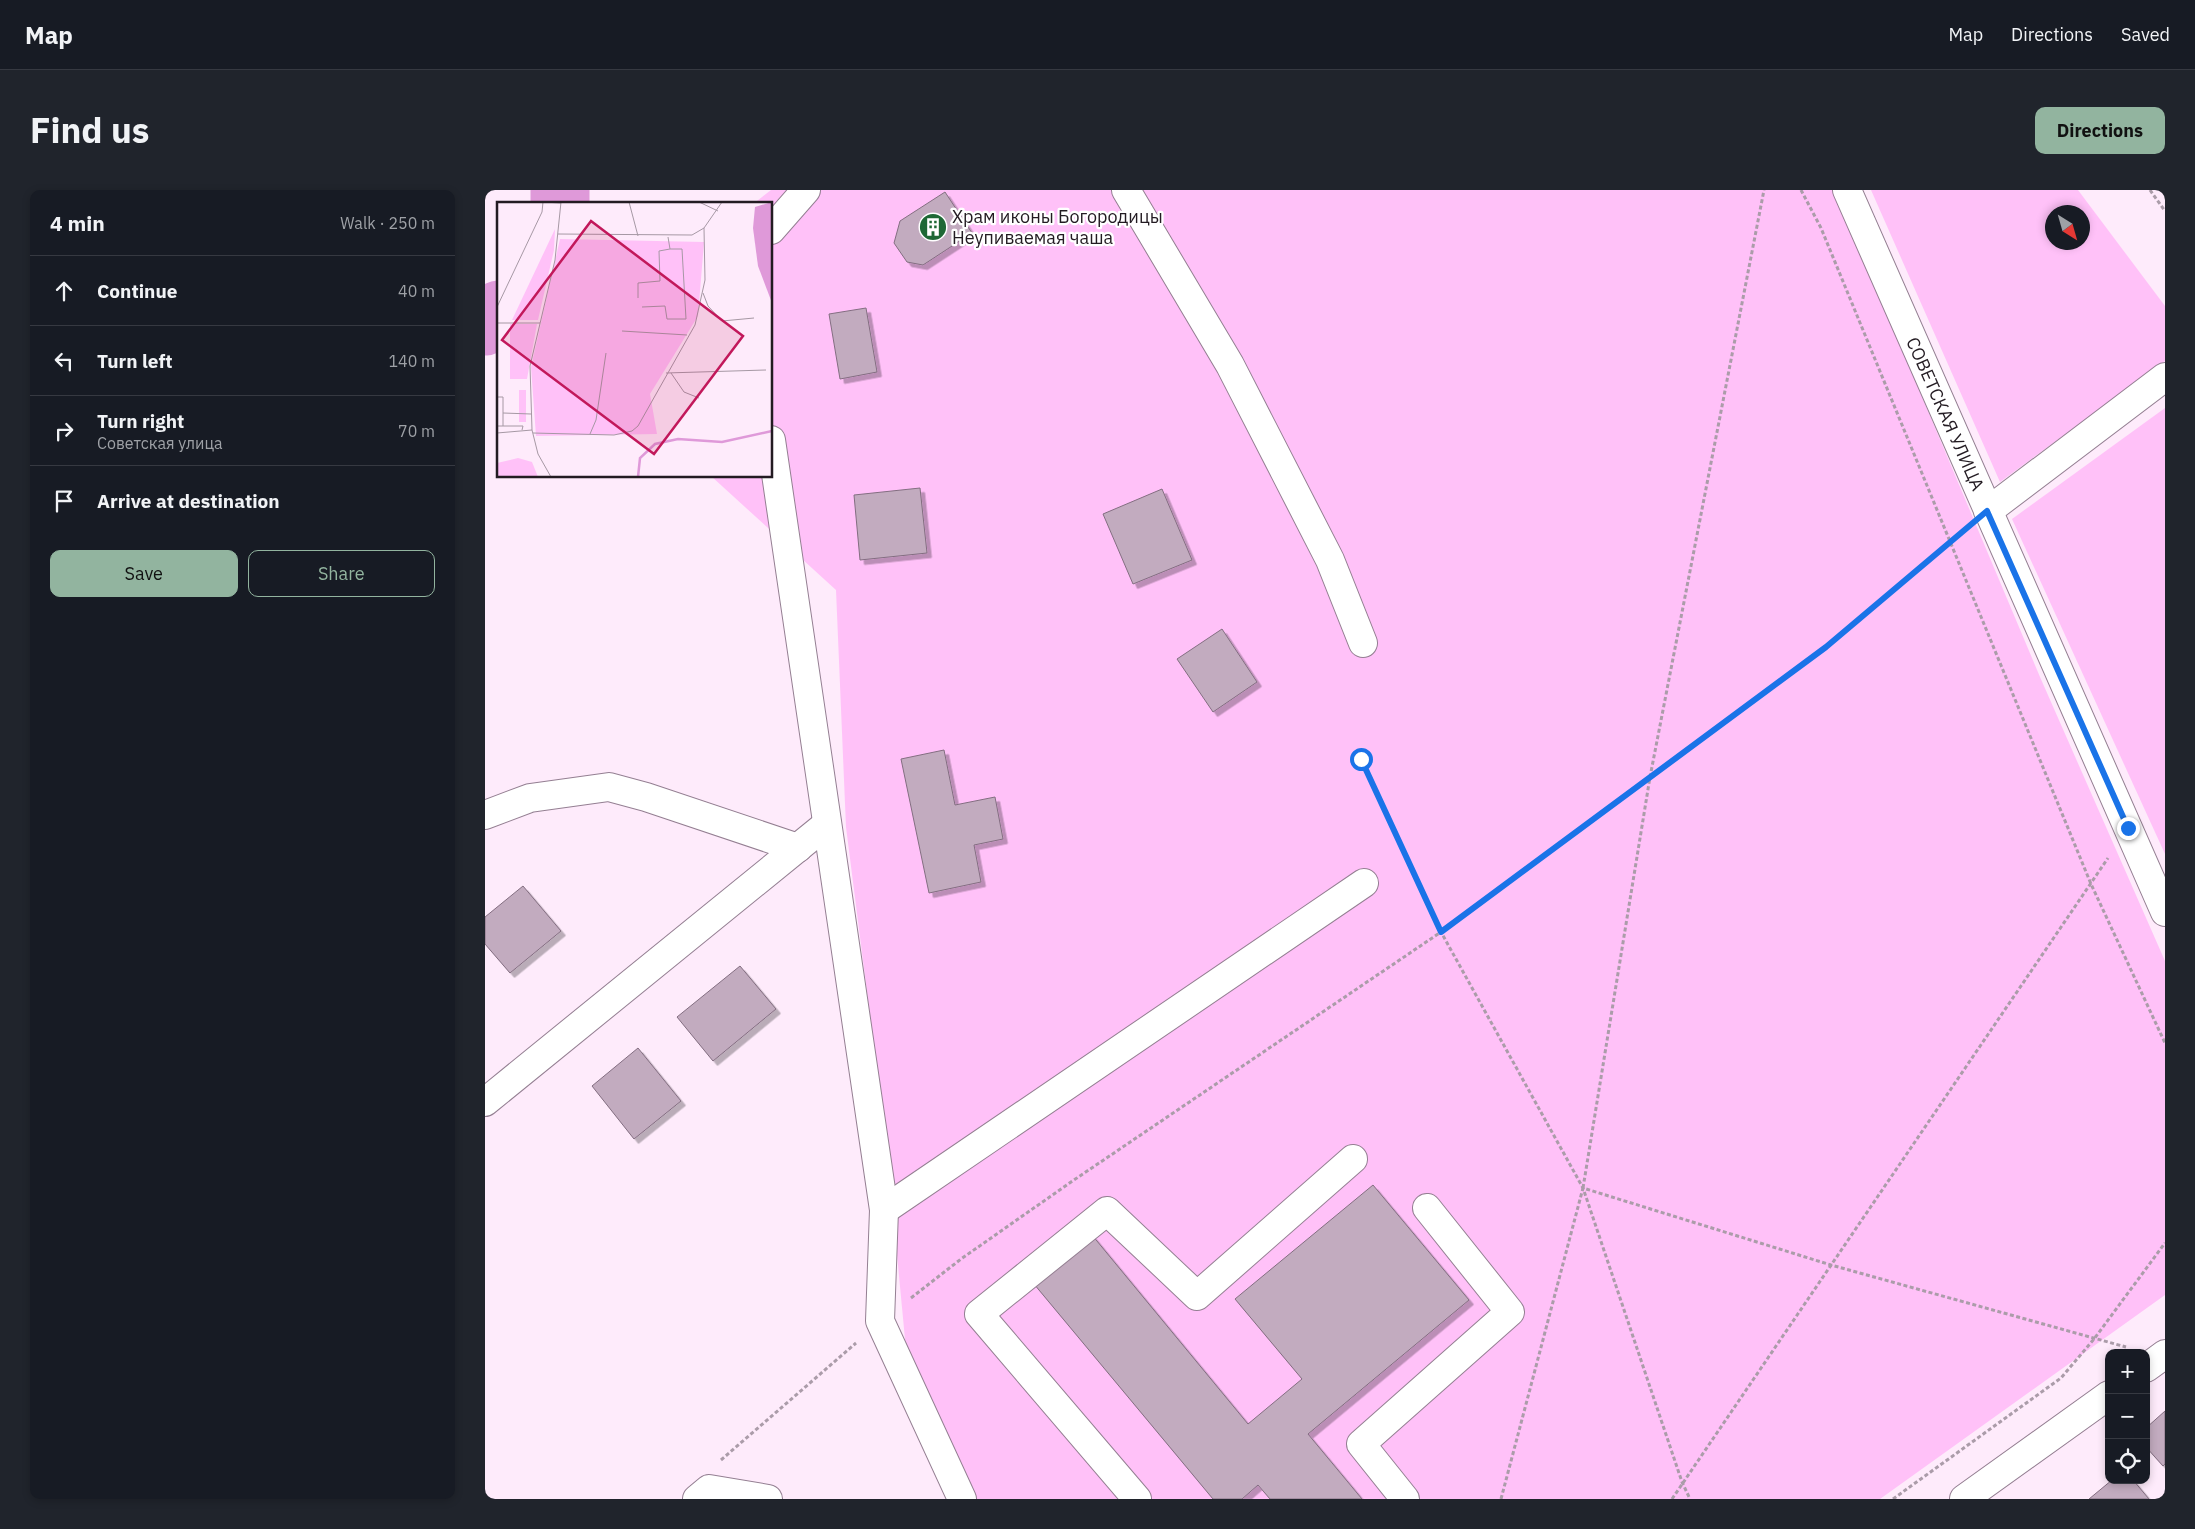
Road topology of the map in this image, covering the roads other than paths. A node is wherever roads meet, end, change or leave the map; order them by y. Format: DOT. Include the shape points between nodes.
graph roads {
  1 [pos="806,190"];
  2 [pos="1126,190"];
  3 [pos="1847,190"];
  4 [pos="773,228"];
  5 [pos="2165,377"];
  6 [pos="773,454"];
  7 [pos="1987,511"];
  8 [pos="1363,643"];
  9 [pos="485,815"];
  10 [pos="827,824"];
  11 [pos="798,848"];
  12 [pos="1364,883"];
  13 [pos="2165,912"];
  14 [pos="485,1102"];
  15 [pos="1353,1160"];
  16 [pos="1427,1208"];
  17 [pos="884,1210"];
  18 [pos="2165,1354"];
  19 [pos="2150,1356"];
  20 [pos="2105,1398"];
  21 [pos="697,1499"];
  22 [pos="768,1499"];
  23 [pos="962,1499"];
  24 [pos="1137,1499"];
  25 [pos="1405,1499"];
  26 [pos="1964,1499"];
  1 -- 4 [label="main road"];
  2 -- 8 [label="main road" via="1230,365 1330,560"];
  3 -- 7 [label="main road, СОВЕТСКАЯ УЛИЦА"];
  5 -- 7 [label="main road"];
  6 -- 10 [label="main road"];
  7 -- 13 [label="main road, СОВЕТСКАЯ УЛИЦА"];
  9 -- 11 [label="main road" via="530,798 609,787"];
  10 -- 11 [label="main road"];
  10 -- 17 [label="main road"];
  11 -- 14 [label="main road"];
  12 -- 17 [label="main road"];
  15 -- 24 [label="main road" via="1197,1296 1107,1211 979,1314"];
  16 -- 25 [label="main road" via="1510,1312 1361,1444"];
  17 -- 23 [label="main road" via="880,1321"];
  18 -- 19 [label="main road"];
  20 -- 26 [label="main road"];
  21 -- 22 [label="main road" via="709,1489"];
}
